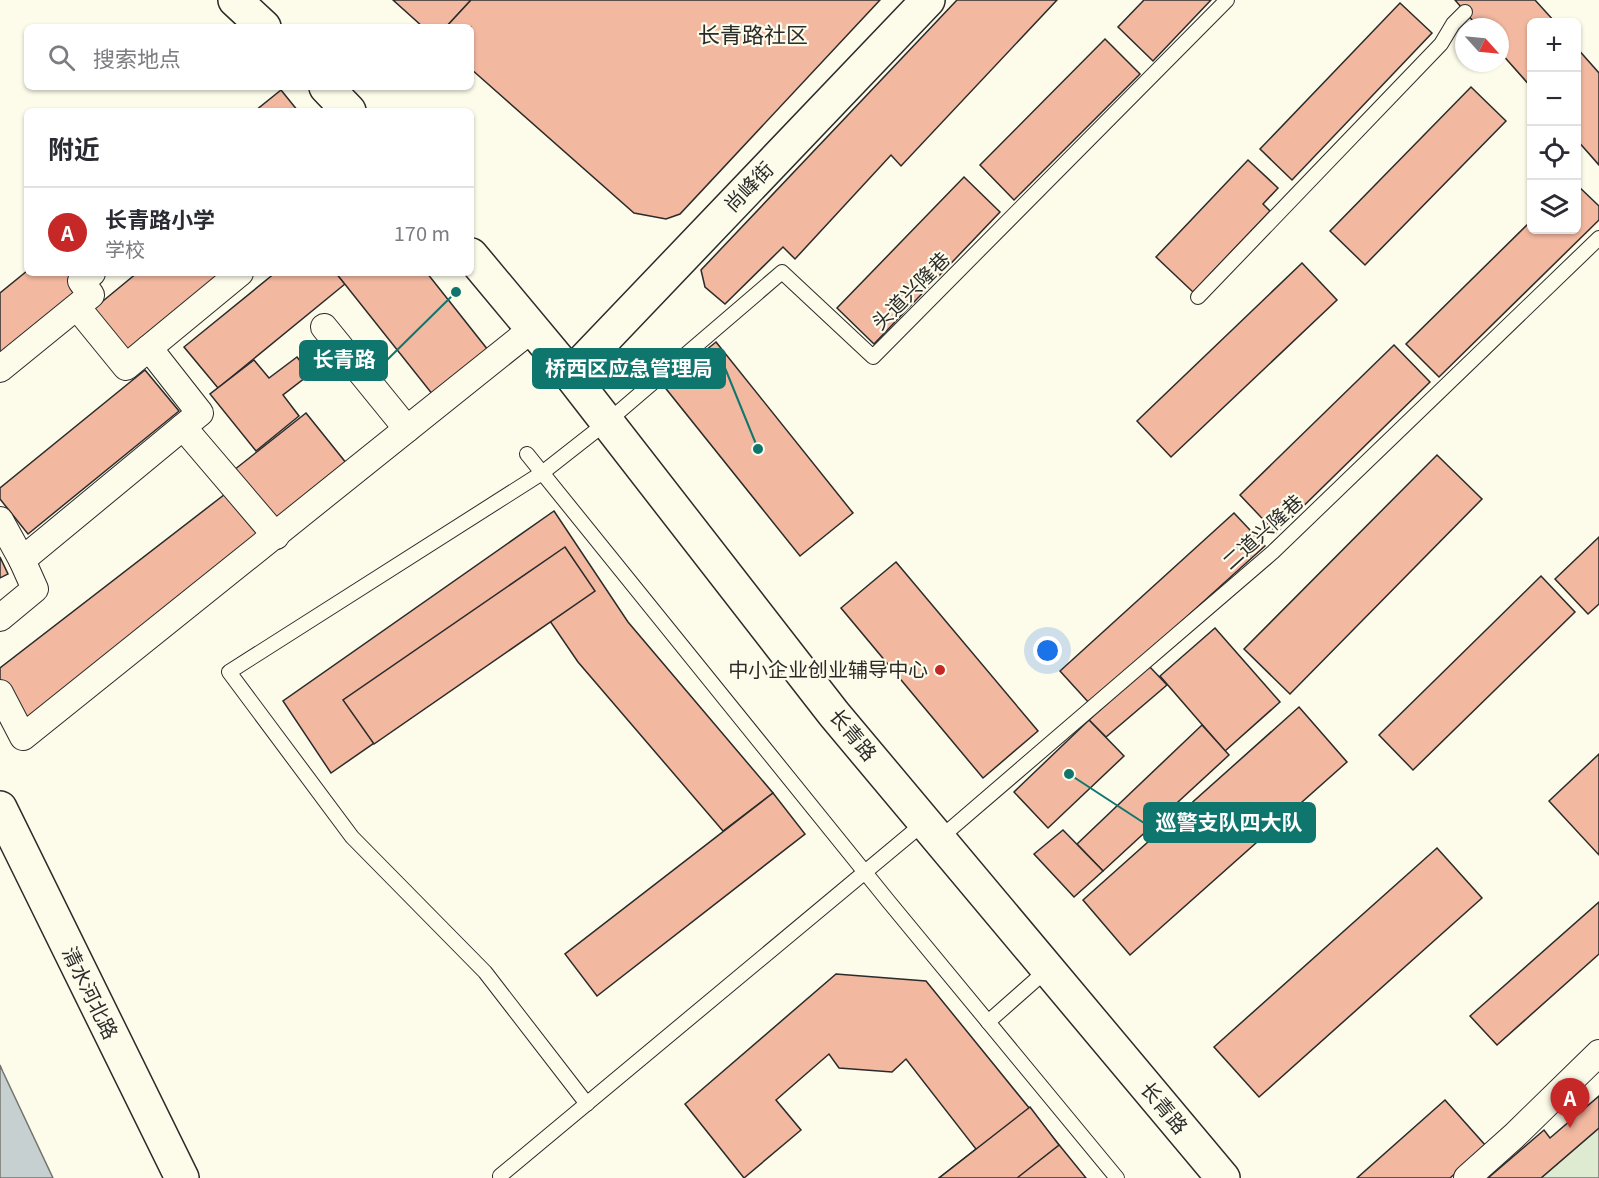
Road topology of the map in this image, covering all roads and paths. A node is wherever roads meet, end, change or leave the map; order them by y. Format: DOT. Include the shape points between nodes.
graph roads {
  1 [pos="235,0"];
  2 [pos="928,0"];
  3 [pos="1227,0"];
  4 [pos="1465,12"];
  5 [pos="261,24"];
  6 [pos="329,90"];
  7 [pos="346,108"];
  8 [pos="1599,238"];
  9 [pos="474,259"];
  10 [pos="88,276"];
  11 [pos="236,276"];
  12 [pos="1198,297"];
  13 [pos="77,307"];
  14 [pos="324,327"];
  15 [pos="532,329"];
  16 [pos="149,348"];
  17 [pos="0,369"];
  18 [pos="570,375"];
  19 [pos="607,422"];
  20 [pos="183,427"];
  21 [pos="407,429"];
  22 [pos="527,454"];
  23 [pos="542,473"];
  24 [pos="0,520"];
  25 [pos="276,536"];
  26 [pos="22,561"];
  27 [pos="0,618"];
  28 [pos="0,693"];
  29 [pos="0,808"];
  30 [pos="932,830"];
  31 [pos="865,872"];
  32 [pos="1048,969"];
  33 [pos="988,1022"];
  34 [pos="1599,1053"];
  35 [pos="587,1104"];
  36 [pos="500,1176"];
  37 [pos="182,1178"];
  38 [pos="1117,1178"];
  39 [pos="1223,1178"];
  40 [pos="1467,1178"];
  1 -- 5 [label="main road"];
  2 -- 18 [label="main road, 尚峰街"];
  3 -- 19 [label="lane, 头道兴隆巷" via="873,357 782,272"];
  4 -- 12 [label="lane" via="1441,44"];
  6 -- 7 [label="main road"];
  8 -- 30 [label="lane, 二道兴隆巷" via="1273,552"];
  9 -- 15 [label="main road, 长青路"];
  10 -- 13 [label="street" via="81,281 91,295"];
  11 -- 16 [label="street"];
  13 -- 16 [label="street" via="126,368"];
  13 -- 17 [label="street"];
  14 -- 21 [label="street"];
  15 -- 18 [label="main road, 长青路"];
  15 -- 21 [label="street"];
  16 -- 20 [label="street" via="200,413"];
  18 -- 19 [label="main road, 长青路"];
  19 -- 23 [label="lane"];
  19 -- 30 [label="main road, 长青路" via="834,714"];
  20 -- 25 [label="street"];
  20 -- 26 [label="street"];
  21 -- 25 [label="street"];
  22 -- 23 [label="lane"];
  23 -- 31 [label="lane"];
  23 -- 35 [label="lane" via="229,672 352,837 485,972"];
  24 -- 26 [label="street"];
  25 -- 28 [label="street" via="23,737"];
  26 -- 27 [label="street" via="35,589"];
  29 -- 37 [label="main road, 清水河北路"];
  30 -- 31 [label="lane, 二道兴隆巷"];
  30 -- 32 [label="main road, 长青路"];
  31 -- 33 [label="lane"];
  31 -- 35 [label="lane, 二道兴隆巷"];
  32 -- 33 [label="lane"];
  32 -- 39 [label="main road, 长青路"];
  33 -- 38 [label="lane"];
  34 -- 40 [label="street"];
  35 -- 36 [label="lane, 二道兴隆巷"];
}
